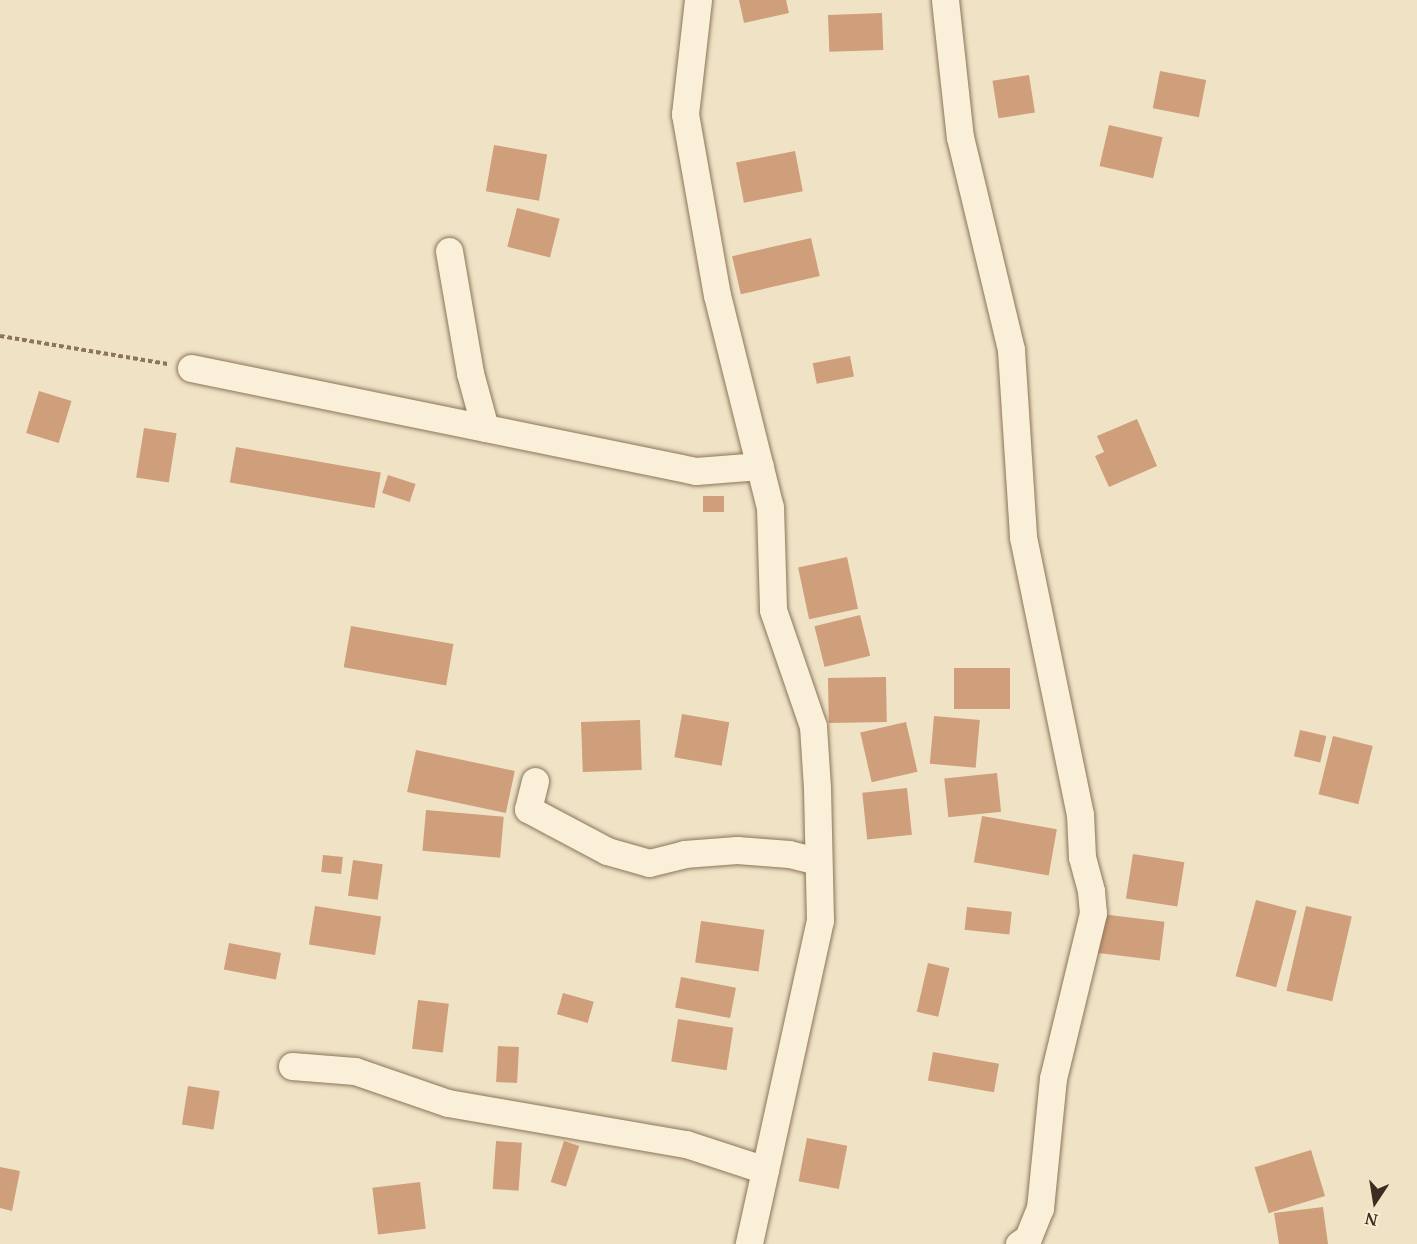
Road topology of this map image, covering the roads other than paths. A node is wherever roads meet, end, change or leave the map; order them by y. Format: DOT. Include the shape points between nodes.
graph roads {
  1 [pos="698,0"];
  2 [pos="945,0"];
  3 [pos="449,251"];
  4 [pos="191,368"];
  5 [pos="485,428"];
  6 [pos="760,466"];
  7 [pos="535,780"];
  8 [pos="818,861"];
  9 [pos="292,1066"];
  10 [pos="765,1170"];
  11 [pos="749,1244"];
  12 [pos="1019,1244"];
  1 -- 6 [label="street" via="685,114 717,295"];
  2 -- 12 [label="street" via="960,137 1011,350 1023,537 1080,814 1082,858 1092,891 1093,913 1053,1078 1040,1208 1028,1238"];
  3 -- 5 [label="street" via="470,373"];
  4 -- 5 [label="street"];
  5 -- 6 [label="street" via="696,471"];
  6 -- 8 [label="street" via="770,507 773,610 813,726"];
  7 -- 8 [label="street" via="528,809 607,851 649,862 684,854 737,850 789,854"];
  8 -- 10 [label="street" via="820,920"];
  9 -- 10 [label="street" via="356,1071 448,1103 686,1144"];
  10 -- 11 [label="street"];
}
